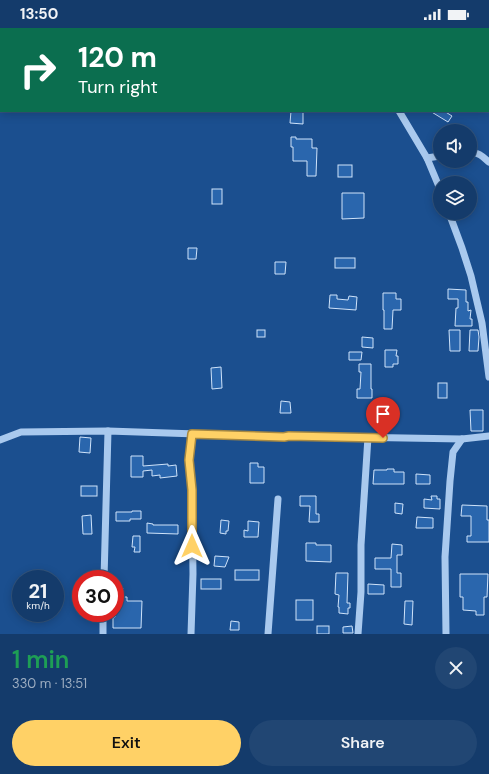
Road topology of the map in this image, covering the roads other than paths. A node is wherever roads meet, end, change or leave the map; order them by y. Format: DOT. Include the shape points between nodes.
graph roads {
  1 [pos="400,112"];
  2 [pos="477,153"];
  3 [pos="433,157"];
  4 [pos="427,158"];
  5 [pos="489,162"];
  6 [pos="435,176"];
  7 [pos="452,220"];
  8 [pos="486,323"];
  9 [pos="489,377"];
  10 [pos="108,431"];
  11 [pos="192,434"];
  12 [pos="489,436"];
  13 [pos="368,437"];
  14 [pos="462,439"];
  15 [pos="0,440"];
  16 [pos="278,499"];
  17 [pos="104,570"];
  18 [pos="103,622"];
  19 [pos="103,634"];
  20 [pos="191,634"];
  21 [pos="268,634"];
  22 [pos="358,634"];
  23 [pos="446,634"];
  1 -- 4 [label="street"];
  2 -- 5 [label="street"];
  3 -- 4 [label="street"];
  4 -- 6 [label="street"];
  7 -- 8 [label="street"];
  8 -- 9 [label="street"];
  10 -- 11 [label="street"];
  10 -- 15 [label="street" via="21,432"];
  10 -- 17 [label="street"];
  11 -- 13 [label="street"];
  11 -- 20 [label="street" via="189,460 193,574"];
  12 -- 14 [label="street"];
  13 -- 14 [label="street"];
  13 -- 22 [label="street"];
  14 -- 23 [label="street" via="454,452 450,482 445,558"];
  16 -- 21 [label="street"];
  18 -- 19 [label="street"];
}
